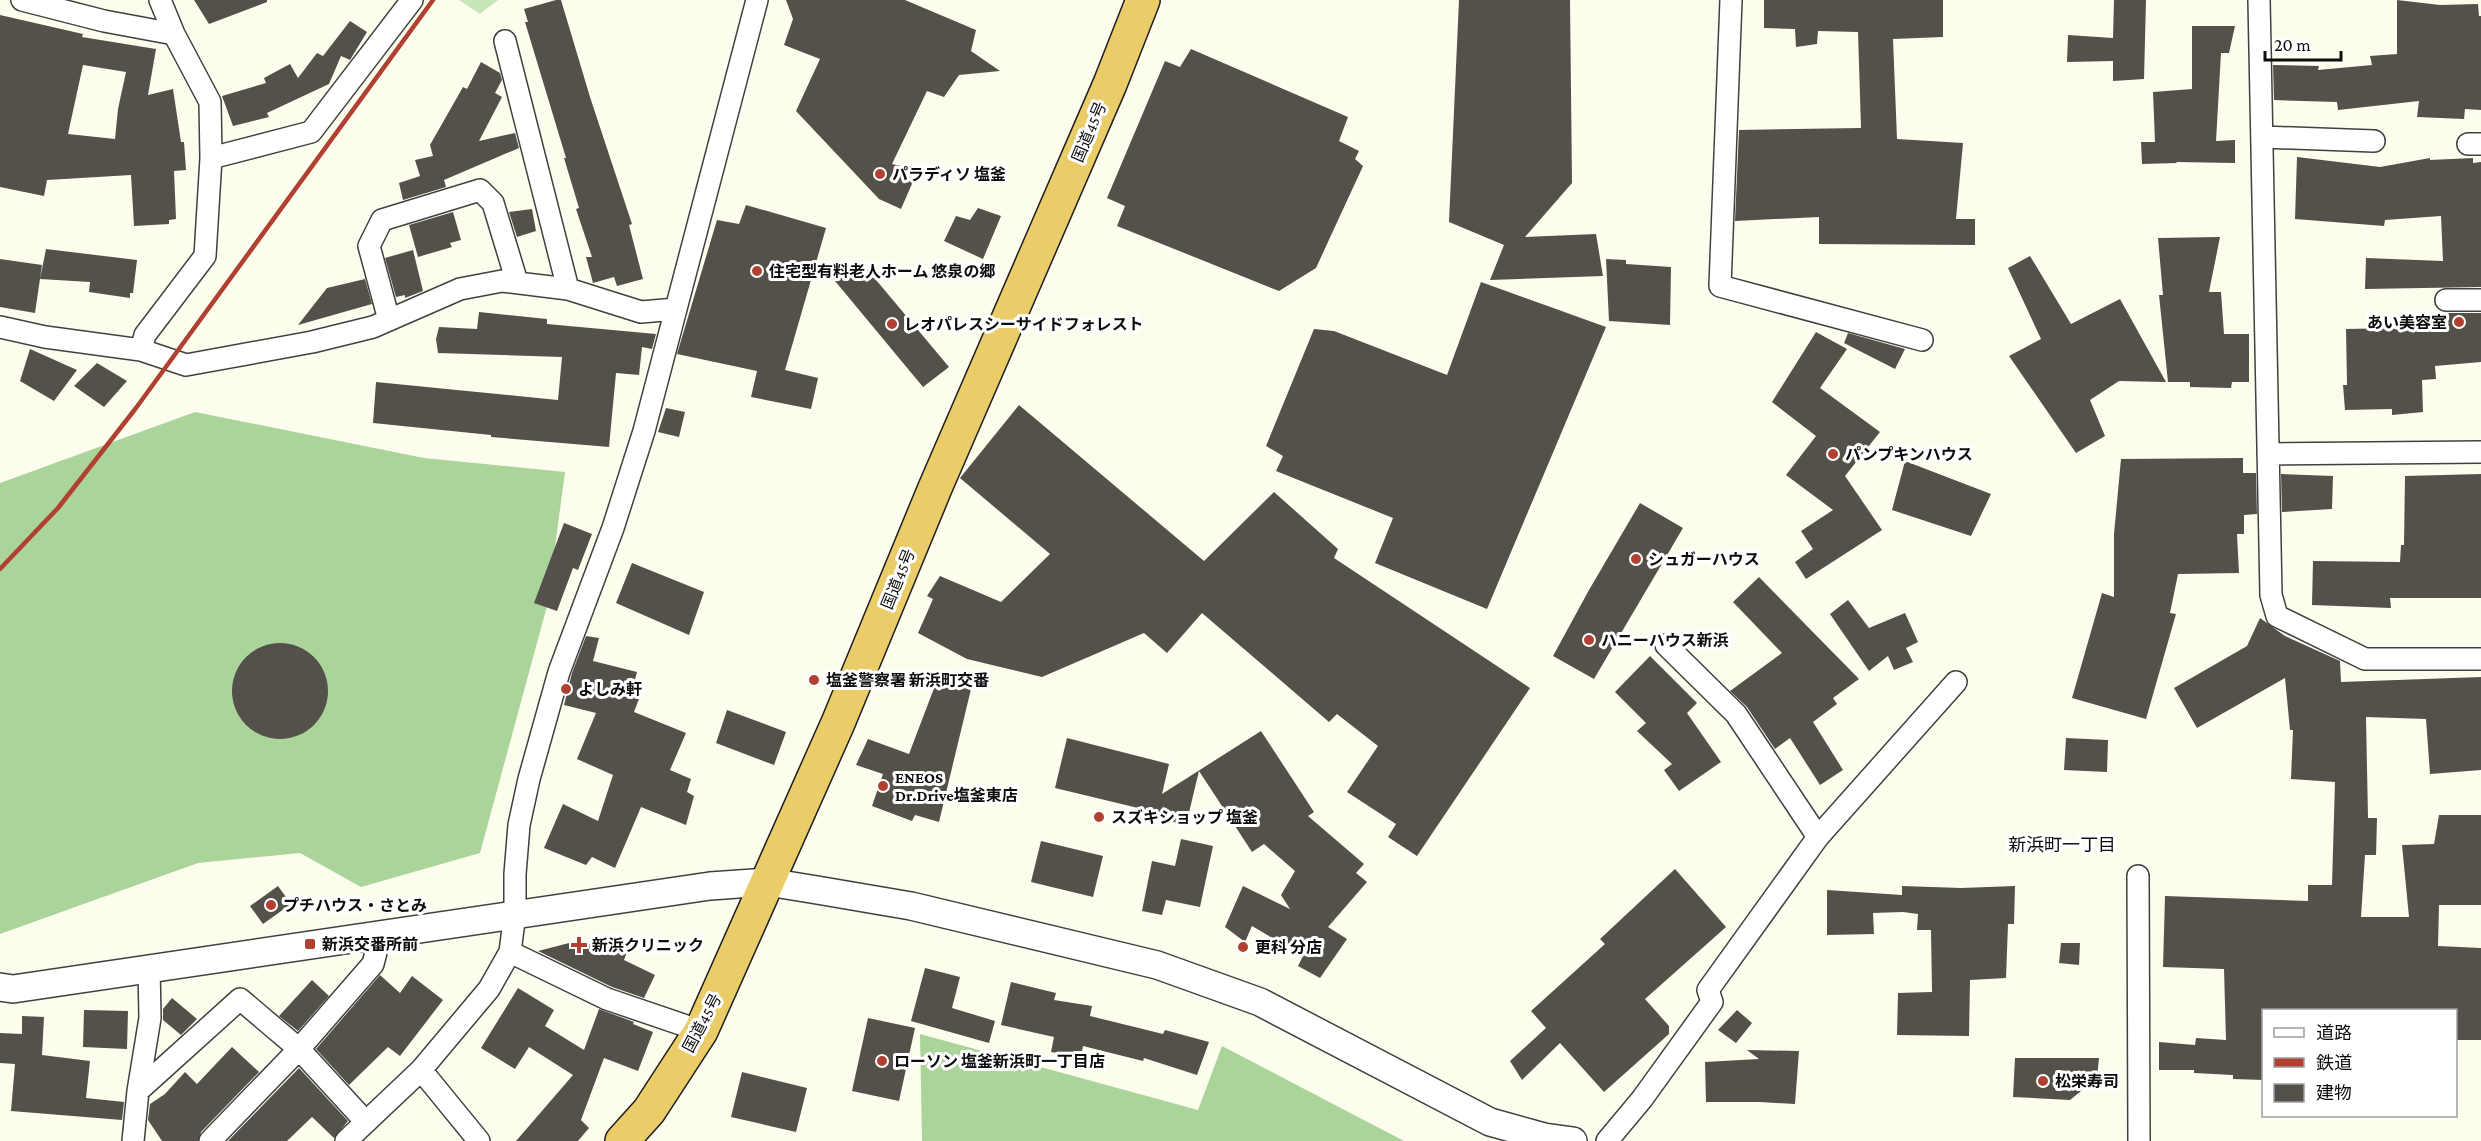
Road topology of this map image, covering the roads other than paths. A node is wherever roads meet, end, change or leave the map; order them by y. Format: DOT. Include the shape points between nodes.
graph roads {
  1 [pos="22,0"];
  2 [pos="160,0"];
  3 [pos="412,0"];
  4 [pos="757,0"];
  5 [pos="1143,0"];
  6 [pos="1731,0"];
  7 [pos="2259,0"];
  8 [pos="174,34"];
  9 [pos="505,41"];
  10 [pos="2263,137"];
  11 [pos="2374,141"];
  12 [pos="211,158"];
  13 [pos="517,282"];
  14 [pos="568,289"];
  15 [pos="2446,300"];
  16 [pos="2481,300"];
  17 [pos="676,309"];
  18 [pos="389,320"];
  19 [pos="0,327"];
  20 [pos="1922,340"];
  21 [pos="141,350"];
  22 [pos="2481,452"];
  23 [pos="2268,454"];
  24 [pos="1666,645"];
  25 [pos="2481,658"];
  26 [pos="1956,682"];
  27 [pos="1818,837"];
  28 [pos="2138,876"];
  29 [pos="768,882"];
  30 [pos="515,913"];
  31 [pos="381,933"];
  32 [pos="510,952"];
  33 [pos="148,968"];
  34 [pos="0,987"];
  35 [pos="701,1031"];
  36 [pos="299,1049"];
  37 [pos="421,1070"];
  38 [pos="138,1091"];
  39 [pos="365,1121"];
  40 [pos="133,1141"];
  41 [pos="210,1141"];
  42 [pos="346,1141"];
  43 [pos="479,1141"];
  44 [pos="622,1141"];
  45 [pos="1573,1141"];
  46 [pos="1607,1141"];
  47 [pos="2139,1141"];
  1 -- 8 [label="street"];
  2 -- 8 [label="street"];
  3 -- 12 [label="street" via="311,132"];
  4 -- 17 [label="street"];
  5 -- 29 [label="highway, 国道45号"];
  6 -- 20 [label="street" via="1720,286"];
  7 -- 10 [label="street"];
  8 -- 12 [label="street" via="210,102"];
  9 -- 14 [label="street"];
  10 -- 11 [label="street"];
  10 -- 23 [label="street"];
  12 -- 21 [label="street" via="205,256 145,335"];
  13 -- 14 [label="street"];
  13 -- 18 [label="street" via="460,289"];
  13 -- 18 [label="street" via="493,203 480,190 382,220 369,246"];
  14 -- 17 [label="street" via="642,312"];
  15 -- 16 [label="street"];
  17 -- 30 [label="street" via="644,431 559,672 529,779 519,825"];
  18 -- 21 [label="street" via="312,342 186,365"];
  19 -- 21 [label="street"];
  22 -- 23 [label="street"];
  23 -- 25 [label="street" via="2271,595 2277,616 2365,659"];
  24 -- 27 [label="street" via="1736,714"];
  26 -- 27 [label="street"];
  27 -- 46 [label="street" via="1708,990 1712,1002"];
  28 -- 47 [label="street"];
  29 -- 30 [label="street" via="710,886"];
  29 -- 35 [label="highway, 国道45号"];
  29 -- 45 [label="street" via="912,906 1157,965 1260,1002 1490,1122"];
  30 -- 31 [label="street"];
  30 -- 32 [label="street"];
  31 -- 33 [label="street"];
  31 -- 36 [label="street" via="373,964"];
  32 -- 35 [label="street" via="607,999"];
  32 -- 37 [label="street" via="489,989"];
  33 -- 34 [label="street" via="13,989"];
  33 -- 38 [label="street" via="150,1018"];
  35 -- 44 [label="highway, 国道45号" via="649,1111"];
  36 -- 38 [label="street" via="240,999"];
  36 -- 39 [label="street"];
  36 -- 41 [label="street"];
  37 -- 39 [label="street"];
  37 -- 43 [label="street"];
  38 -- 40 [label="street"];
  39 -- 42 [label="street"];
}
